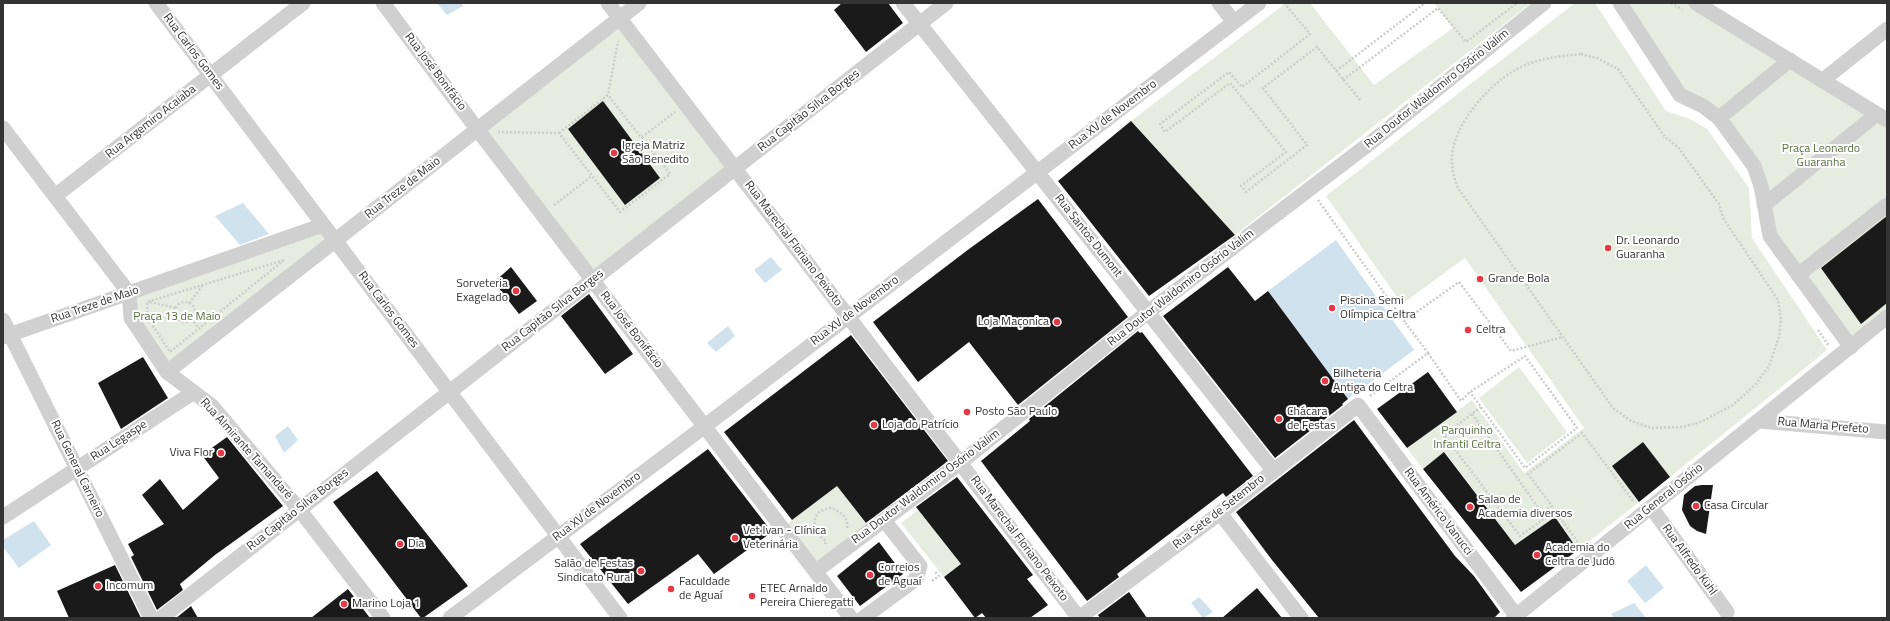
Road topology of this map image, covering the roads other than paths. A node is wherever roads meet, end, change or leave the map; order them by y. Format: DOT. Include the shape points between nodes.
graph roads {
  1 [pos="156,3"];
  2 [pos="303,3"];
  3 [pos="383,3"];
  4 [pos="608,3"];
  5 [pos="639,3"];
  6 [pos="903,3"];
  7 [pos="946,3"];
  8 [pos="1219,3"];
  9 [pos="1259,3"];
  10 [pos="1544,3"];
  11 [pos="1620,3"];
  12 [pos="1690,7"];
  13 [pos="620,18"];
  14 [pos="1234,22"];
  15 [pos="919,24"];
  16 [pos="1887,29"];
  17 [pos="1790,60"];
  18 [pos="210,75"];
  19 [pos="1823,80"];
  20 [pos="1882,117"];
  21 [pos="1719,118"];
  22 [pos="3,128"];
  23 [pos="477,129"];
  24 [pos="735,168"];
  25 [pos="1037,172"];
  26 [pos="55,196"];
  27 [pos="1764,205"];
  28 [pos="1887,205"];
  29 [pos="323,225"];
  30 [pos="335,241"];
  31 [pos="1798,275"];
  32 [pos="593,280"];
  33 [pos="129,293"];
  34 [pos="1148,312"];
  35 [pos="848,316"];
  36 [pos="1887,317"];
  37 [pos="3,320"];
  38 [pos="7,336"];
  39 [pos="1851,347"];
  40 [pos="167,372"];
  41 [pos="194,392"];
  42 [pos="450,392"];
  43 [pos="1358,405"];
  44 [pos="1759,421"];
  45 [pos="705,426"];
  46 [pos="1887,432"];
  47 [pos="960,462"];
  48 [pos="77,469"];
  49 [pos="1273,470"];
  50 [pos="1651,507"];
  51 [pos="300,509"];
  52 [pos="1220,513"];
  53 [pos="3,517"];
  54 [pos="884,520"];
  55 [pos="558,537"];
  56 [pos="820,568"];
  57 [pos="1726,612"];
  58 [pos="1516,617"];
  59 [pos="151,618"];
  60 [pos="161,618"];
  61 [pos="383,618"];
  62 [pos="450,618"];
  63 [pos="620,618"];
  64 [pos="851,618"];
  65 [pos="862,618"];
  66 [pos="1079,618"];
  67 [pos="1301,618"];
  1 -- 18 [label="street, Rua Carlos Gomes"];
  2 -- 18 [label="street, Rua Argemiro Acaiaba"];
  3 -- 23 [label="street, Rua José Bonifácio"];
  4 -- 13 [label="street, Rua Marechal Floriano Peixoto"];
  5 -- 13 [label="street, Rua Treze de Maio"];
  6 -- 15 [label="street, Rua Santos Dumont"];
  7 -- 15 [label="street, Rua Capitão Silva Borges"];
  8 -- 14 [label="street"];
  9 -- 14 [label="street, Rua XV de Novembro"];
  10 -- 34 [label="street, Rua Doutor Waldomiro Osório Valim" via="1374,140"];
  11 -- 21 [label="street" via="1680,95 1703,106"];
  12 -- 17 [label="street"];
  13 -- 23 [label="street, Rua Treze de Maio"];
  13 -- 24 [label="street, Rua Marechal Floriano Peixoto"];
  14 -- 25 [label="street, Rua XV de Novembro"];
  15 -- 24 [label="street, Rua Capitão Silva Borges"];
  15 -- 25 [label="street, Rua Santos Dumont"];
  16 -- 19 [label="street"];
  17 -- 19 [label="street"];
  17 -- 21 [label="street"];
  18 -- 26 [label="street, Rua Argemiro Acaiaba"];
  18 -- 29 [label="street, Rua Carlos Gomes"];
  19 -- 20 [label="street"];
  20 -- 27 [label="street"];
  21 -- 27 [label="street" via="1754,166"];
  22 -- 26 [label="street"];
  23 -- 30 [label="street, Rua Treze de Maio"];
  23 -- 32 [label="street, Rua José Bonifácio"];
  24 -- 32 [label="street, Rua Capitão Silva Borges"];
  24 -- 35 [label="street, Rua Marechal Floriano Peixoto"];
  25 -- 34 [label="street, Rua Santos Dumont"];
  25 -- 35 [label="street, Rua XV de Novembro"];
  26 -- 33 [label="street"];
  27 -- 31 [label="street" via="1770,236"];
  28 -- 31 [label="street"];
  29 -- 30 [label="street, Rua Carlos Gomes"];
  29 -- 33 [label="street, Rua Treze de Maio"];
  30 -- 40 [label="street, Rua Treze de Maio"];
  30 -- 42 [label="street, Rua Carlos Gomes"];
  31 -- 39 [label="street"];
  32 -- 42 [label="street, Rua Capitão Silva Borges"];
  32 -- 45 [label="street, Rua José Bonifácio"];
  33 -- 38 [label="street, Rua Treze de Maio"];
  33 -- 40 [label="street, Rua Almirante Tamandaré" via="131,318"];
  34 -- 47 [label="street, Rua Doutor Waldomiro Osório Valim"];
  34 -- 49 [label="street, Rua Santos Dumont"];
  35 -- 45 [label="street, Rua XV de Novembro"];
  35 -- 47 [label="street, Rua Marechal Floriano Peixoto"];
  36 -- 39 [label="street, Rua General Osório"];
  37 -- 38 [label="street, Rua General Carneiro"];
  38 -- 48 [label="street, Rua General Carneiro"];
  39 -- 44 [label="street, Rua General Osório"];
  40 -- 41 [label="street, Rua Almirante Tamandaré"];
  41 -- 48 [label="street, Rua Legaspe"];
  41 -- 51 [label="street, Rua Almirante Tamandaré" via="212,406"];
  42 -- 51 [label="street, Rua Capitão Silva Borges"];
  42 -- 55 [label="street, Rua Carlos Gomes"];
  43 -- 49 [label="street, Rua Sete de Setembro"];
  43 -- 58 [label="street, Rua Américo Vanucci"];
  44 -- 46 [label="street, Rua Maria Prefeto"];
  44 -- 50 [label="street, Rua General Osório"];
  45 -- 55 [label="street, Rua XV de Novembro"];
  45 -- 56 [label="street, Rua José Bonifácio"];
  47 -- 54 [label="street, Rua Doutor Waldomiro Osório Valim"];
  47 -- 66 [label="street, Rua Marechal Floriano Peixoto"];
  48 -- 53 [label="street, Rua Legaspe"];
  48 -- 59 [label="street, Rua General Carneiro"];
  49 -- 52 [label="street, Rua Sete de Setembro"];
  50 -- 57 [label="street, Rua Alfredo Kühl"];
  50 -- 58 [label="street, Rua General Osório"];
  51 -- 60 [label="street, Rua Capitão Silva Borges"];
  51 -- 61 [label="street, Rua Almirante Tamandaré"];
  52 -- 66 [label="street, Rua Sete de Setembro"];
  52 -- 67 [label="street"];
  54 -- 56 [label="street, Rua Doutor Waldomiro Osório Valim"];
  54 -- 65 [label="street" via="920,566 916,579"];
  55 -- 62 [label="street, Rua XV de Novembro"];
  55 -- 63 [label="street, Rua Carlos Gomes"];
  56 -- 64 [label="street, Rua José Bonifácio"];
}
